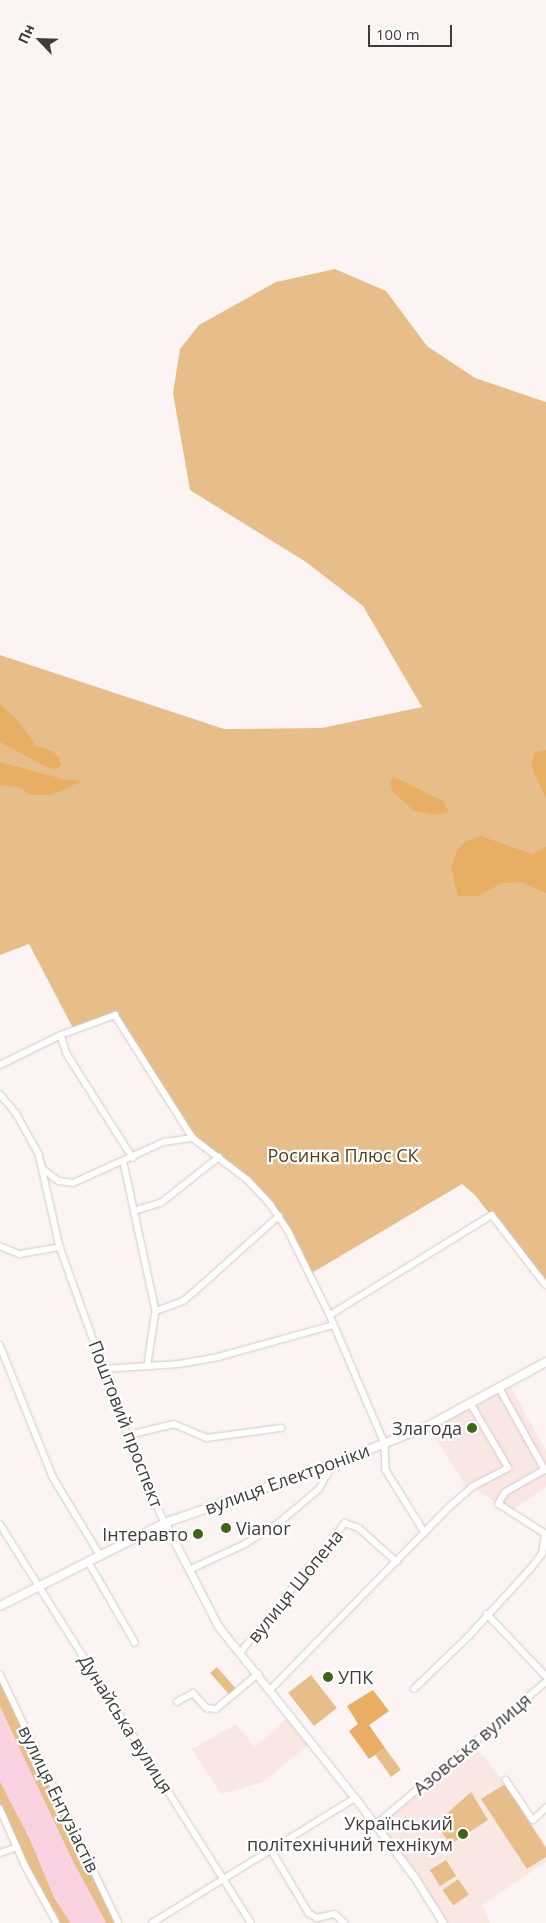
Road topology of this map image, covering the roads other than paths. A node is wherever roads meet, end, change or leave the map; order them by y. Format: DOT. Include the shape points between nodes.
graph roads {
  1 [pos="61,1035"];
  2 [pos="0,1065"];
  3 [pos="0,1094"];
  4 [pos="193,1138"];
  5 [pos="219,1157"];
  6 [pos="132,1158"];
  7 [pos="124,1163"];
  8 [pos="43,1170"];
  9 [pos="134,1211"];
  10 [pos="279,1216"];
  11 [pos="0,1246"];
  12 [pos="60,1247"];
  13 [pos="546,1284"];
  14 [pos="156,1311"];
  15 [pos="330,1316"];
  16 [pos="333,1325"];
  17 [pos="0,1345"];
  18 [pos="546,1362"];
  19 [pos="148,1364"];
  20 [pos="104,1369"];
  21 [pos="498,1388"];
  22 [pos="470,1403"];
  23 [pos="281,1428"];
  24 [pos="129,1435"];
  25 [pos="385,1444"];
  26 [pos="333,1464"];
  27 [pos="165,1523"];
  28 [pos="0,1524"];
  29 [pos="425,1533"];
  30 [pos="546,1534"];
  31 [pos="100,1555"];
  32 [pos="88,1562"];
  33 [pos="397,1562"];
  34 [pos="188,1570"];
  35 [pos="38,1587"];
  36 [pos="0,1606"];
  37 [pos="487,1614"];
  38 [pos="135,1642"];
  39 [pos="240,1653"];
  40 [pos="0,1674"];
  41 [pos="258,1674"];
  42 [pos="546,1676"];
  43 [pos="546,1682"];
  44 [pos="271,1689"];
  45 [pos="414,1689"];
  46 [pos="177,1702"];
  47 [pos="506,1780"];
  48 [pos="355,1798"];
  49 [pos="0,1808"];
  50 [pos="546,1808"];
  51 [pos="375,1825"];
  52 [pos="17,1847"];
  53 [pos="272,1851"];
  54 [pos="0,1853"];
  55 [pos="222,1880"];
  56 [pos="57,1923"];
  57 [pos="119,1923"];
  58 [pos="152,1923"];
  59 [pos="251,1923"];
  60 [pos="345,1923"];
  61 [pos="443,1923"];
  1 -- 2 [label="street"];
  1 -- 4 [label="street" via="115,1015"];
  1 -- 6 [label="street" via="67,1054"];
  3 -- 8 [label="street, Поштовий проспект" via="16,1113"];
  4 -- 5 [label="street"];
  4 -- 6 [label="street" via="164,1142"];
  5 -- 9 [label="street" via="161,1203"];
  5 -- 10 [label="street" via="258,1190"];
  6 -- 7 [label="street"];
  7 -- 8 [label="street" via="73,1183 59,1181"];
  7 -- 9 [label="street"];
  8 -- 12 [label="street, Поштовий проспект"];
  9 -- 14 [label="street"];
  10 -- 14 [label="street" via="194,1292"];
  10 -- 15 [label="street"];
  11 -- 12 [label="street" via="20,1254"];
  12 -- 20 [label="street, Поштовий проспект"];
  13 -- 15 [label="street" via="492,1216"];
  14 -- 19 [label="street"];
  15 -- 16 [label="street"];
  16 -- 19 [label="street" via="218,1357 179,1364"];
  16 -- 25 [label="street"];
  17 -- 31 [label="street" via="54,1478"];
  18 -- 21 [label="main road, вулиця Електроніки"];
  19 -- 20 [label="street"];
  20 -- 24 [label="street, Поштовий проспект"];
  21 -- 22 [label="main road, вулиця Електроніки"];
  21 -- 30 [label="street" via="545,1470 505,1493 499,1504"];
  22 -- 25 [label="main road, вулиця Електроніки"];
  22 -- 29 [label="street" via="508,1468 468,1490"];
  23 -- 24 [label="street" via="207,1438 174,1424"];
  24 -- 27 [label="street, Поштовий проспект"];
  25 -- 26 [label="main road, вулиця Електроніки"];
  25 -- 29 [label="street" via="386,1470"];
  26 -- 27 [label="main road, вулиця Електроніки"];
  26 -- 34 [label="street" via="319,1489 280,1522 245,1544"];
  27 -- 31 [label="main road, вулиця Електроніки"];
  27 -- 34 [label="street, Поштовий проспект"];
  28 -- 35 [label="street, Дунайська вулиця"];
  29 -- 33 [label="street"];
  30 -- 37 [label="street" via="542,1554"];
  31 -- 32 [label="main road, вулиця Електроніки"];
  32 -- 35 [label="main road, вулиця Електроніки"];
  32 -- 38 [label="street"];
  33 -- 39 [label="street, вулиця Шопена" via="359,1528 345,1523"];
  33 -- 44 [label="street"];
  34 -- 39 [label="street, Поштовий проспект" via="218,1626"];
  35 -- 36 [label="main road, вулиця Електроніки"];
  35 -- 55 [label="street, Дунайська вулиця" via="109,1694"];
  37 -- 42 [label="street"];
  37 -- 45 [label="street"];
  39 -- 41 [label="street, Поштовий проспект"];
  40 -- 57 [label="street, вулиця Ентузіастів"];
  41 -- 44 [label="street, Поштовий проспект"];
  41 -- 46 [label="street" via="216,1709 207,1708 193,1693"];
  43 -- 51 [label="street, Азовська вулиця"];
  44 -- 48 [label="street, Поштовий проспект"];
  47 -- 50 [label="street" via="534,1820"];
  48 -- 51 [label="street, Поштовий проспект"];
  48 -- 53 [label="street"];
  49 -- 52 [label="street"];
  51 -- 61 [label="street, Поштовий проспект" via="415,1878"];
  52 -- 54 [label="street"];
  52 -- 56 [label="street"];
  53 -- 55 [label="street"];
  53 -- 60 [label="street" via="309,1913 317,1918 334,1914"];
  55 -- 58 [label="street"];
  55 -- 59 [label="street, Дунайська вулиця"];
}
